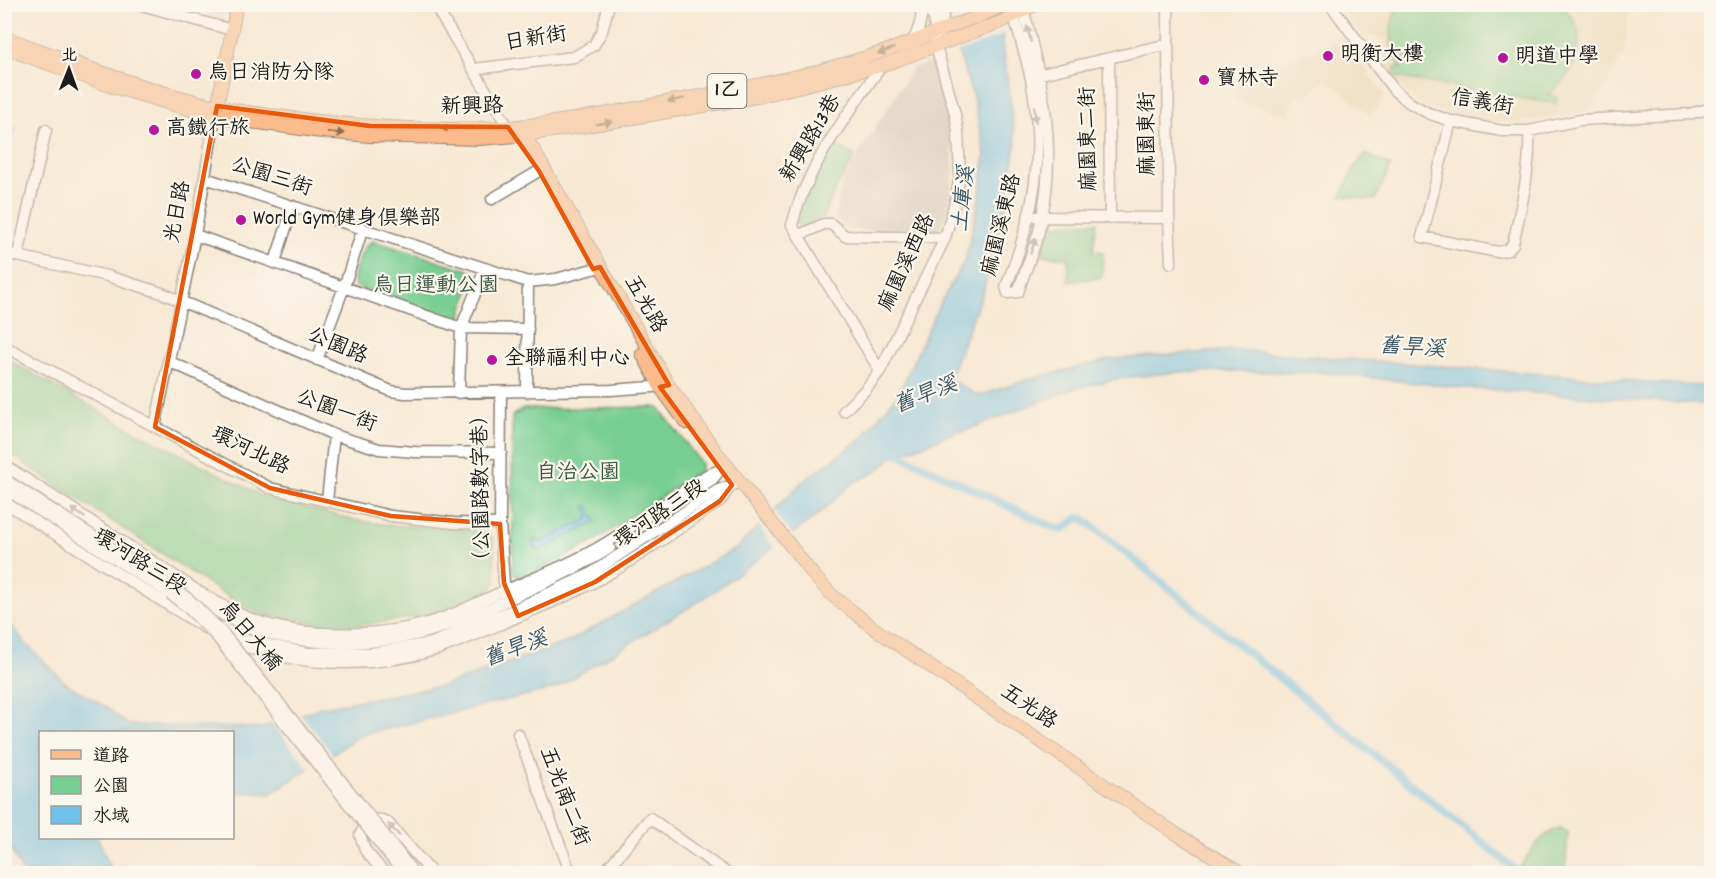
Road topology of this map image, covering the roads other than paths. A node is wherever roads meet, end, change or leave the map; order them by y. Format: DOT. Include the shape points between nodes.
graph roads {
  1 [pos="138,4"];
  2 [pos="237,4"];
  3 [pos="434,4"];
  4 [pos="609,4"];
  5 [pos="922,4"];
  6 [pos="937,4"];
  7 [pos="1037,4"];
  8 [pos="1168,4"];
  9 [pos="1330,4"];
  10 [pos="1003,9"];
  11 [pos="1019,14"];
  12 [pos="232,30"];
  13 [pos="940,36"];
  14 [pos="4,37"];
  15 [pos="912,42"];
  16 [pos="1168,44"];
  17 [pos="4,48"];
  18 [pos="1109,59"];
  19 [pos="881,66"];
  20 [pos="474,69"];
  21 [pos="1035,75"];
  22 [pos="1712,108"];
  23 [pos="216,112"];
  24 [pos="1451,121"];
  25 [pos="46,130"];
  26 [pos="1529,131"];
  27 [pos="517,133"];
  28 [pos="539,171"];
  29 [pos="206,178"];
  30 [pos="492,199"];
  31 [pos="293,206"];
  32 [pos="1029,216"];
  33 [pos="1042,218"];
  34 [pos="1169,218"];
  35 [pos="1110,219"];
  36 [pos="363,228"];
  37 [pos="195,235"];
  38 [pos="799,235"];
  39 [pos="945,238"];
  40 [pos="4,253"];
  41 [pos="18,255"];
  42 [pos="275,262"];
  43 [pos="1171,263"];
  44 [pos="596,268"];
  45 [pos="485,269"];
  46 [pos="528,282"];
  47 [pos="344,287"];
  48 [pos="181,302"];
  49 [pos="461,327"];
  50 [pos="528,329"];
  51 [pos="4,346"];
  52 [pos="317,360"];
  53 [pos="168,361"];
  54 [pos="880,371"];
  55 [pos="664,386"];
  56 [pos="527,392"];
  57 [pos="459,393"];
  58 [pos="501,393"];
  59 [pos="844,411"];
  60 [pos="155,427"];
  61 [pos="334,435"];
  62 [pos="501,453"];
  63 [pos="4,465"];
  64 [pos="723,468"];
  65 [pos="4,479"];
  66 [pos="735,483"];
  67 [pos="4,488"];
  68 [pos="4,501"];
  69 [pos="327,501"];
  70 [pos="501,524"];
  71 [pos="800,563"];
  72 [pos="513,604"];
  73 [pos="518,734"];
  74 [pos="386,873"];
  75 [pos="404,873"];
  76 [pos="414,873"];
  77 [pos="433,873"];
  78 [pos="571,873"];
  79 [pos="603,873"];
  80 [pos="728,873"];
  81 [pos="1227,873"];
  82 [pos="1242,873"];
  1 -- 12 [label="street"];
  2 -- 12 [label="main road, 光日路"];
  3 -- 20 [label="street, 五光路"];
  4 -- 20 [label="street, 日新街" via="594,45 574,57"];
  5 -- 13 [label="street" via="934,18"];
  5 -- 15 [label="street" via="919,29"];
  6 -- 13 [label="street" via="943,15"];
  7 -- 11 [label="main road, 1乙"];
  8 -- 16 [label="street, 麻園東街"];
  9 -- 24 [label="street, 信義街" via="1394,90 1428,113"];
  10 -- 11 [label="main road, 1乙"];
  10 -- 13 [label="main road, 1乙"];
  11 -- 21 [label="street, 麻園溪東路"];
  12 -- 23 [label="main road, 光日路"];
  13 -- 15 [label="main road, 新興路 / 1乙"];
  13 -- 19 [label="main road, 新興路 / 1乙"];
  13 -- 39 [label="street, 麻園溪西路" via="958,131 960,176"];
  14 -- 23 [label="main road, 新興路 / 1乙"];
  15 -- 27 [label="main road, 新興路 / 1乙, one-way" via="858,61 760,86 573,118"];
  16 -- 18 [label="street, 麻園東二街"];
  16 -- 34 [label="street, 麻園東街"];
  17 -- 23 [label="main road, 新興路 / 1乙" via="107,85"];
  18 -- 21 [label="street, 麻園東二街"];
  18 -- 35 [label="street, 麻園東二街"];
  27 -- 19 [label="main road, 新興路 / 1乙, one-way" via="762,96"];
  19 -- 38 [label="street, 新興路13巷" via="830,139 799,199 792,225"];
  20 -- 27 [label="street, 五光路"];
  21 -- 32 [label="street, 麻園溪東路, one-way" via="1038,156"];
  21 -- 33 [label="street, 麻園溪東路" via="1046,111 1049,144"];
  22 -- 26 [label="street, 信義街" via="1689,114 1580,120"];
  23 -- 27 [label="main road, 新興路 / 1乙" via="370,126"];
  23 -- 29 [label="street, 光日路"];
  24 -- 26 [label="street, 信義街" via="1502,131"];
  24 -- 26 [label="street" via="1422,237 1498,252 1513,244 1524,190"];
  25 -- 41 [label="street"];
  27 -- 28 [label="main road, 五光路"];
  27 -- 44 [label="main road, 五光路"];
  28 -- 30 [label="street"];
  28 -- 44 [label="main road, 五光路"];
  29 -- 31 [label="street, 公園三街"];
  29 -- 37 [label="street, 光日路"];
  31 -- 36 [label="street, 公園三街"];
  31 -- 42 [label="street"];
  32 -- 33 [label="street"];
  32 -- 33 [label="street, 麻園溪東路, one-way" via="1006,287 1008,293 1018,292"];
  33 -- 35 [label="street"];
  34 -- 35 [label="street"];
  34 -- 43 [label="street, 麻園東街"];
  36 -- 45 [label="street, 公園三街"];
  36 -- 47 [label="street"];
  37 -- 42 [label="street"];
  37 -- 48 [label="street, 光日路"];
  38 -- 39 [label="street" via="831,224 845,236"];
  38 -- 54 [label="street"];
  39 -- 54 [label="street, 麻園溪西路"];
  40 -- 41 [label="street, 公園路"];
  41 -- 48 [label="street, 公園路" via="107,276"];
  42 -- 47 [label="street"];
  44 -- 46 [label="street, 公園三街"];
  44 -- 55 [label="main road, 五光路"];
  45 -- 46 [label="street, 公園三街"];
  45 -- 49 [label="street"];
  46 -- 50 [label="street"];
  47 -- 49 [label="street"];
  47 -- 52 [label="street"];
  48 -- 52 [label="street, 公園路"];
  48 -- 53 [label="street, 光日路"];
  49 -- 50 [label="street"];
  49 -- 57 [label="street"];
  50 -- 56 [label="street"];
  51 -- 60 [label="street, 環河北路"];
  52 -- 57 [label="street, 公園路" via="391,391"];
  53 -- 60 [label="street, 光日路"];
  53 -- 61 [label="street, 公園一街"];
  54 -- 59 [label="street, 麻園溪西路"];
  55 -- 56 [label="street, 公園路"];
  55 -- 64 [label="main road, 五光路"];
  56 -- 58 [label="street, 公園路"];
  57 -- 58 [label="street, 公園路"];
  58 -- 62 [label="street, （公園路數字巷）"];
  60 -- 69 [label="street, 環河北路" via="270,488"];
  61 -- 62 [label="street, 公園一街" via="379,449"];
  61 -- 69 [label="street"];
  62 -- 70 [label="street, （公園路數字巷）"];
  72 -- 63 [label="street, 環河路三段, one-way" via="398,629 341,633 298,630 254,620 180,579"];
  64 -- 66 [label="main road, 五光路"];
  64 -- 72 [label="street, 環河路三段" via="707,474 563,567"];
  65 -- 76 [label="street, 烏日大橋, bridge" via="174,588 207,615"];
  66 -- 71 [label="main road, 五光路"];
  66 -- 72 [label="street, 環河路三段" via="723,498 595,582"];
  67 -- 75 [label="street, 烏日大橋, bridge" via="170,594 203,622"];
  68 -- 72 [label="street, 環河路三段" via="222,638 278,657 341,662 403,657 458,642"];
  69 -- 70 [label="street, 環河北路" via="391,516"];
  70 -- 72 [label="street, （公園路數字巷）" via="503,577"];
  71 -- 81 [label="main road, 五光路" via="827,601 870,634 1173,841"];
  71 -- 82 [label="main road, 五光路" via="875,629 1178,835"];
  73 -- 78 [label="street, 五光南二街"];
  77 -- 74 [label="street, one-way" via="388,823 374,819 367,822 360,835 365,850"];
  79 -- 80 [label="street" via="650,818"];
}
